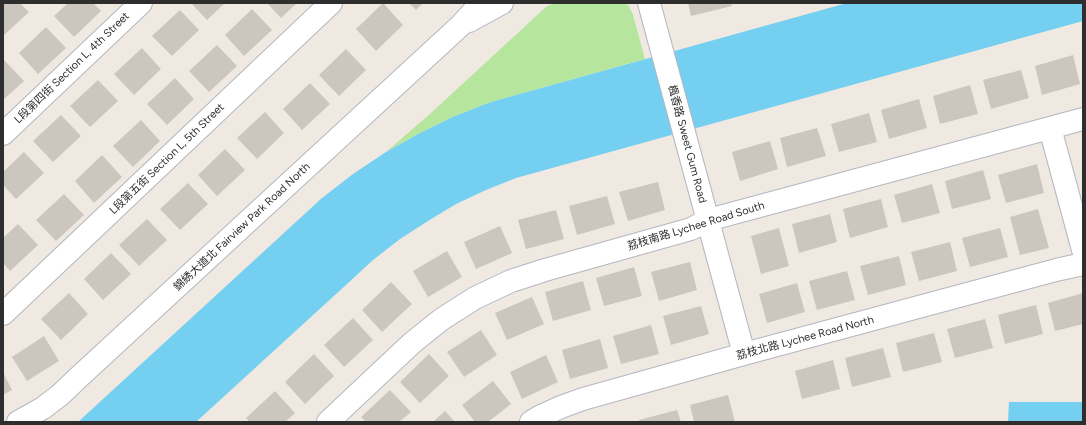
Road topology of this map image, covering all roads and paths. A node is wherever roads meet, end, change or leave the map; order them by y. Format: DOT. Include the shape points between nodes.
graph roads {
  1 [pos="140,3"];
  2 [pos="331,3"];
  3 [pos="481,3"];
  4 [pos="502,3"];
  5 [pos="649,3"];
  6 [pos="461,25"];
  7 [pos="1083,118"];
  8 [pos="1050,128"];
  9 [pos="3,134"];
  10 [pos="708,220"];
  11 [pos="1083,250"];
  12 [pos="1083,264"];
  13 [pos="3,314"];
  14 [pos="744,354"];
  15 [pos="18,422"];
  16 [pos="328,422"];
  17 [pos="531,422"];
  1 -- 9 [label="street, L段第四街 Section L, 4th Street"];
  2 -- 13 [label="street, L段第五街 Section L, 5th Street"];
  3 -- 6 [label="street"];
  4 -- 6 [label="street"];
  5 -- 10 [label="street, 楓香路 Sweet Gum Road"];
  6 -- 15 [label="street, 錦綉大道北 Fairview Park Road North" via="60,394"];
  7 -- 8 [label="street, 荔枝南路 Lychee Road South"];
  8 -- 10 [label="street, 荔枝南路 Lychee Road South"];
  8 -- 11 [label="street"];
  10 -- 14 [label="street, 楓香路 Sweet Gum Road"];
  10 -- 16 [label="street, 荔枝南路 Lychee Road South" via="691,229 511,281 475,298 412,342"];
  12 -- 14 [label="street, 荔枝北路 Lychee Road North"];
  14 -- 17 [label="street, 荔枝北路 Lychee Road North" via="561,406"];
}
